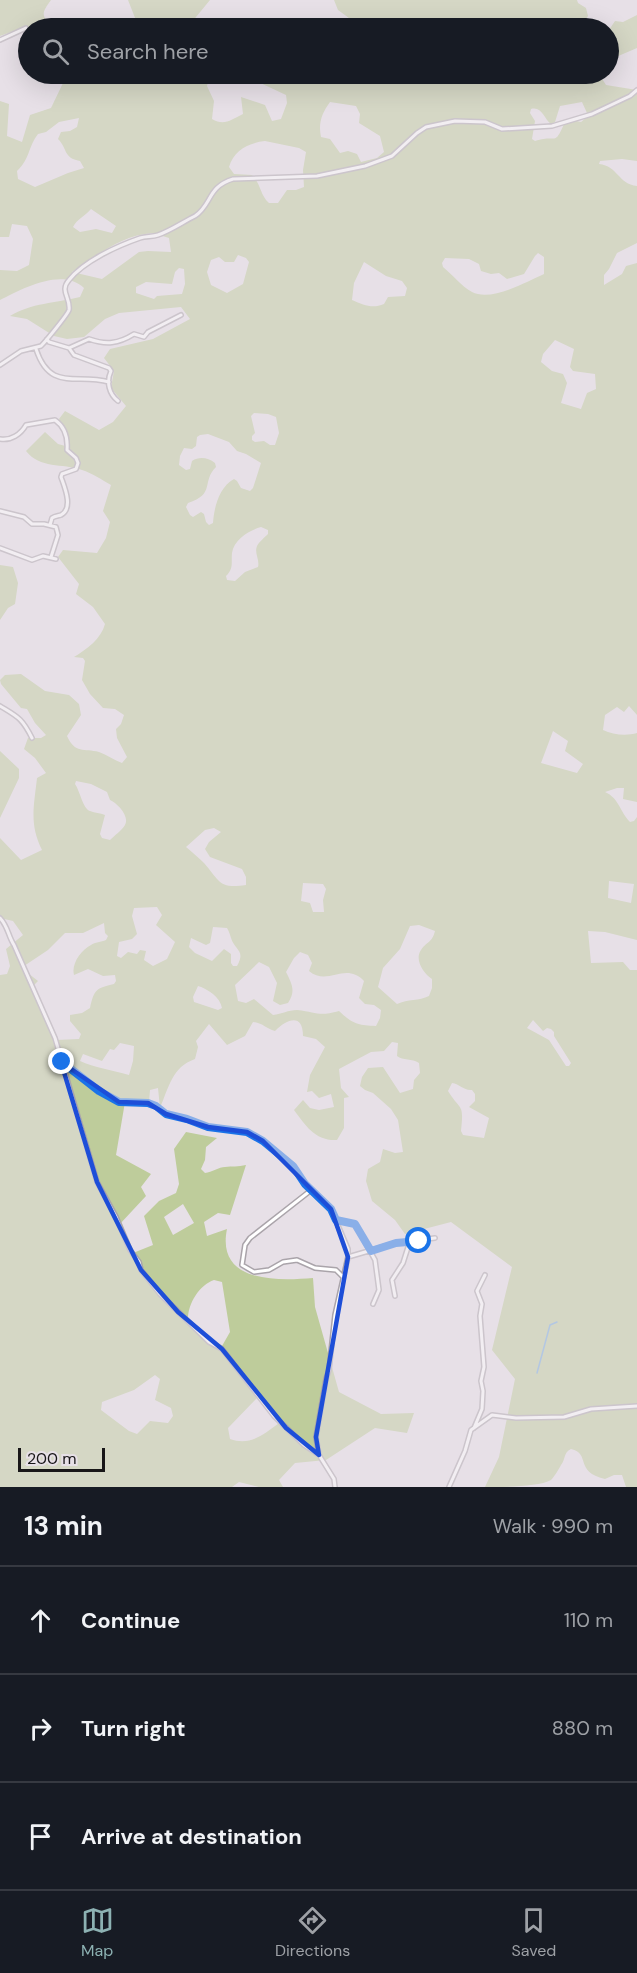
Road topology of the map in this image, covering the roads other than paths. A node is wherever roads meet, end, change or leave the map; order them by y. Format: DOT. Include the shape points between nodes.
graph roads {
  1 [pos="18,32"];
  2 [pos="0,40"];
  3 [pos="637,90"];
  4 [pos="181,315"];
  5 [pos="47,339"];
  6 [pos="69,348"];
  7 [pos="36,349"];
  8 [pos="0,365"];
  9 [pos="109,382"];
  10 [pos="118,401"];
  11 [pos="0,439"];
  12 [pos="0,511"];
  13 [pos="50,525"];
  14 [pos="0,548"];
  15 [pos="51,557"];
  16 [pos="56,559"];
  17 [pos="0,706"];
  18 [pos="32,738"];
  19 [pos="0,918"];
  20 [pos="62,1062"];
  21 [pos="311,1190"];
  22 [pos="336,1220"];
  23 [pos="435,1239"];
  24 [pos="410,1241"];
  25 [pos="371,1251"];
  26 [pos="348,1257"];
  27 [pos="485,1275"];
  28 [pos="343,1277"];
  29 [pos="395,1296"];
  30 [pos="373,1304"];
  31 [pos="637,1406"];
  32 [pos="474,1428"];
  33 [pos="319,1455"];
  34 [pos="336,1487"];
  35 [pos="449,1487"];
  1 -- 2 [label="street"];
  3 -- 5 [label="street" via="592,114 552,126 502,129 485,122 455,121 426,127 392,156 365,166 317,176 222,182 196,215 160,234 110,250 76,272 64,289 68,314"];
  4 -- 6 [label="street" via="144,337 134,334 119,342 99,344 89,339"];
  5 -- 6 [label="street"];
  5 -- 7 [label="street"];
  6 -- 9 [label="street" via="74,355 109,368"];
  7 -- 8 [label="street" via="21,351"];
  7 -- 9 [label="street" via="45,369 62,380"];
  9 -- 10 [label="street" via="112,396"];
  11 -- 13 [label="street" via="8,439 21,433 26,425 45,420 61,424 68,440 67,450 78,463 76,469 62,474 66,508 62,515 52,518"];
  12 -- 13 [label="street" via="24,517 32,524"];
  13 -- 15 [label="street" via="58,530"];
  14 -- 15 [label="street" via="32,560"];
  15 -- 16 [label="street"];
  17 -- 18 [label="street" via="13,712"];
  19 -- 20 [label="street" via="55,1038"];
  20 -- 21 [label="street" via="119,1102 148,1103 166,1114 208,1127 247,1132 293,1166"];
  20 -- 33 [label="street" via="97,1182 141,1270 178,1312 209,1342 222,1349 286,1428"];
  21 -- 22 [label="street" via="331,1209"];
  21 -- 28 [label="street" via="250,1238 242,1265 254,1272 297,1260 315,1268 336,1270"];
  22 -- 25 [label="street" via="355,1224"];
  22 -- 26 [label="street"];
  23 -- 24 [label="street"];
  24 -- 25 [label="street"];
  24 -- 29 [label="street" via="392,1280"];
  25 -- 26 [label="street"];
  25 -- 30 [label="street" via="379,1290"];
  26 -- 28 [label="street"];
  27 -- 32 [label="street" via="477,1291 482,1305 483,1402"];
  28 -- 33 [label="street" via="316,1437"];
  31 -- 32 [label="street" via="591,1409 564,1417 492,1414"];
  32 -- 35 [label="street"];
  33 -- 34 [label="street"];
}
